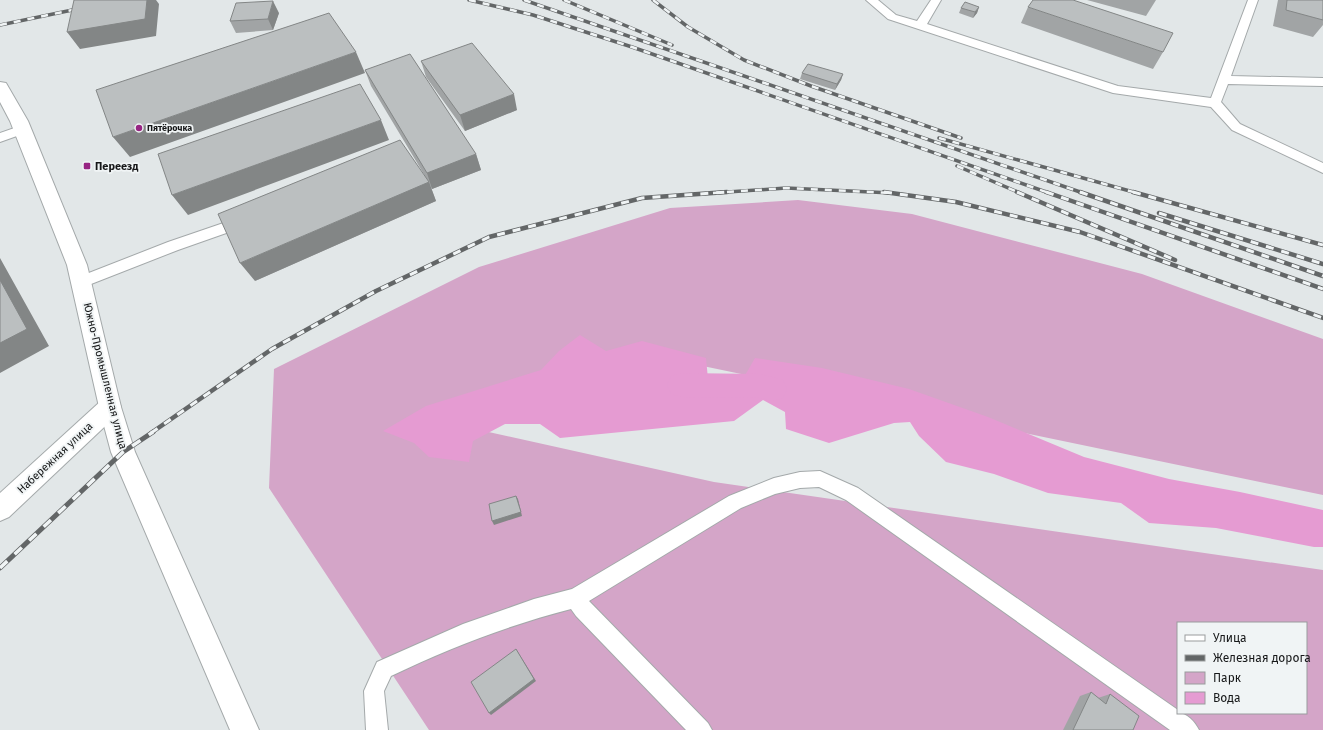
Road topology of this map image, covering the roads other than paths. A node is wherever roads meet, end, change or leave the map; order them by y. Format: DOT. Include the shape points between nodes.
graph roads {
  1 [pos="871,0"];
  2 [pos="936,0"];
  3 [pos="1254,0"];
  4 [pos="920,26"];
  5 [pos="1224,80"];
  6 [pos="1323,82"];
  7 [pos="0,86"];
  8 [pos="1215,103"];
  9 [pos="23,129"];
  10 [pos="0,138"];
  11 [pos="1323,168"];
  12 [pos="255,217"];
  13 [pos="81,282"];
  14 [pos="110,407"];
  15 [pos="0,509"];
  16 [pos="575,598"];
  17 [pos="245,730"];
  18 [pos="377,730"];
  19 [pos="700,730"];
  20 [pos="1188,730"];
  1 -- 4 [label="lane" via="892,17"];
  2 -- 4 [label="lane"];
  3 -- 5 [label="lane"];
  4 -- 8 [label="lane" via="1117,90"];
  5 -- 6 [label="lane"];
  5 -- 8 [label="lane"];
  7 -- 9 [label="street, Южно-Промышленная улица"];
  8 -- 11 [label="lane" via="1236,127"];
  9 -- 10 [label="lane"];
  9 -- 13 [label="street, Южно-Промышленная улица" via="77,265"];
  12 -- 13 [label="lane"];
  13 -- 14 [label="street, Южно-Промышленная улица"];
  14 -- 15 [label="street, Набережная улица"];
  14 -- 17 [label="street, Южно-Промышленная улица" via="123,452"];
  16 -- 18 [label="lane" via="534,609 463,634 384,669 374,691"];
  16 -- 19 [label="lane"];
  16 -- 20 [label="lane" via="735,502 774,486 800,480 820,479 852,494"];
}
